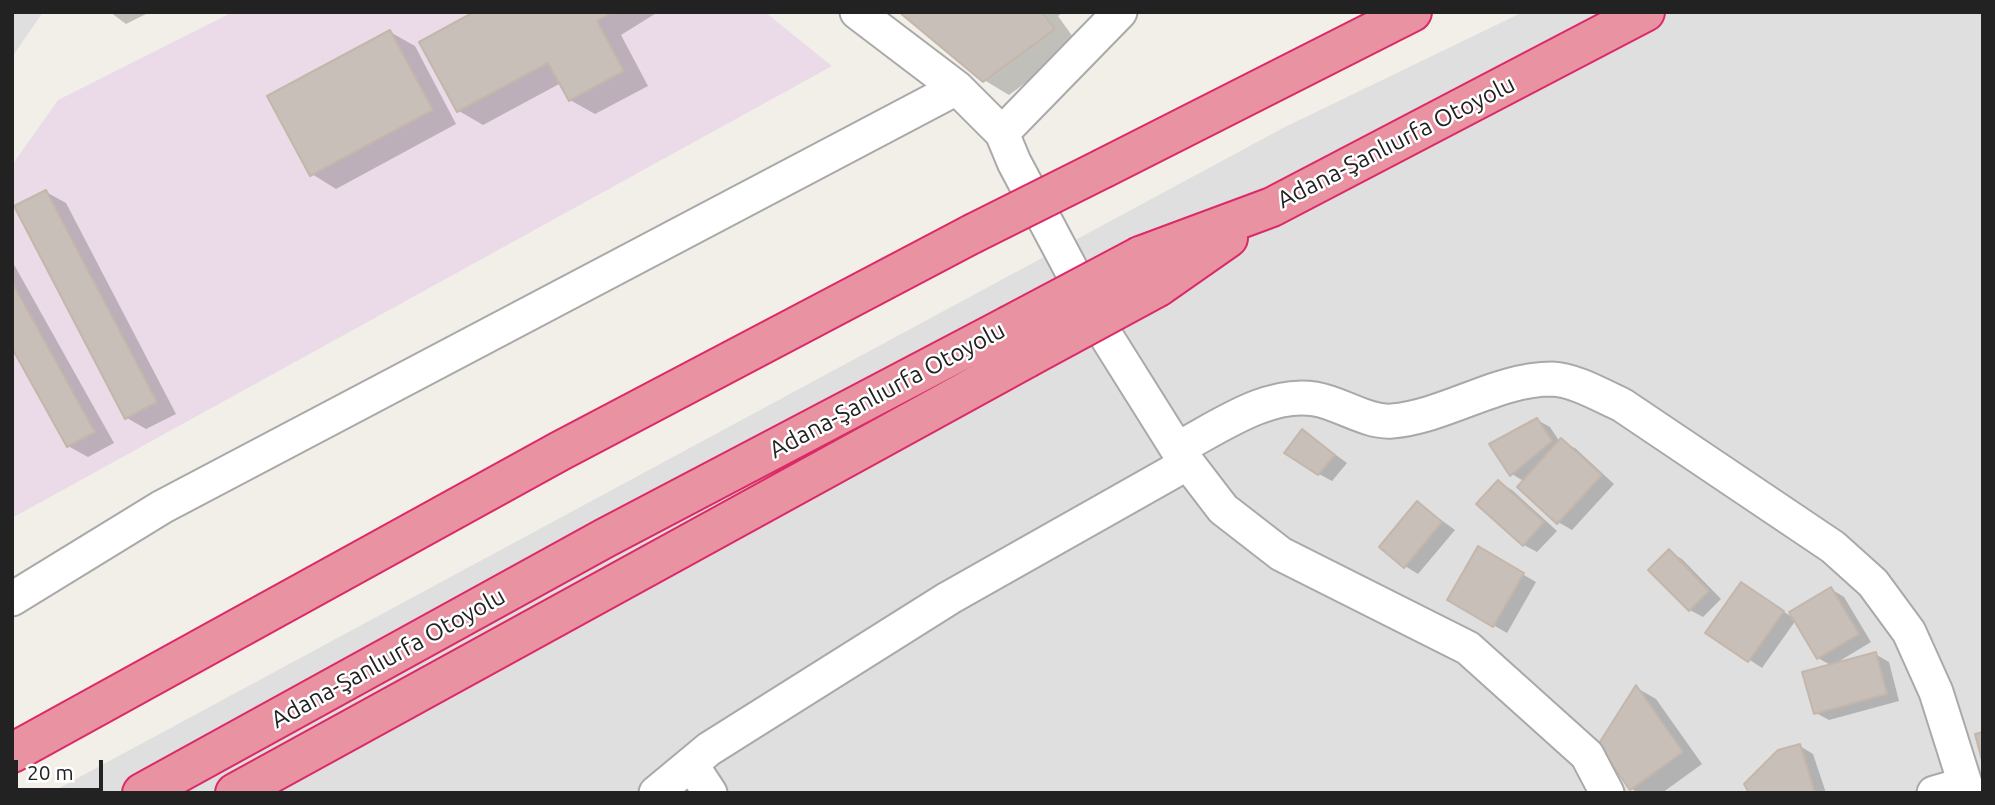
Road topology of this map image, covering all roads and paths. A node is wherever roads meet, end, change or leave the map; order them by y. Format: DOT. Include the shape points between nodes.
graph roads {
  1 [pos="857,12"];
  2 [pos="1120,12"];
  3 [pos="1412,12"];
  4 [pos="1645,12"];
  5 [pos="957,88"];
  6 [pos="1002,134"];
  7 [pos="1149,272"];
  8 [pos="1182,456"];
  9 [pos="12,598"];
  10 [pos="12,752"];
  11 [pos="691,764"];
  12 [pos="1966,788"];
  13 [pos="142,793"];
  14 [pos="236,793"];
  15 [pos="656,793"];
  16 [pos="710,793"];
  17 [pos="1607,793"];
  18 [pos="1934,793"];
  1 -- 5 [label="street"];
  2 -- 6 [label="street"];
  3 -- 10 [label="highway, bridge" via="972,234 560,451"];
  4 -- 7 [label="highway, Adana-Şanlıurfa Otoyolu"];
  5 -- 6 [label="street"];
  5 -- 9 [label="street" via="162,507"];
  6 -- 8 [label="street" via="1108,339"];
  7 -- 13 [label="highway, Adana-Şanlıurfa Otoyolu, bridge" via="1008,326 605,538"];
  7 -- 14 [label="highway, bridge" via="1027,358"];
  8 -- 11 [label="street" via="949,598"];
  8 -- 12 [label="street" via="1251,410 1282,400 1314,398 1389,421 1468,402 1512,385 1554,379 1591,391 1622,405 1833,547 1873,583 1909,632 1936,692"];
  8 -- 17 [label="street" via="1223,509 1281,554 1468,648 1587,755"];
  11 -- 15 [label="street"];
  11 -- 16 [label="street"];
  12 -- 18 [label="street"];
}
